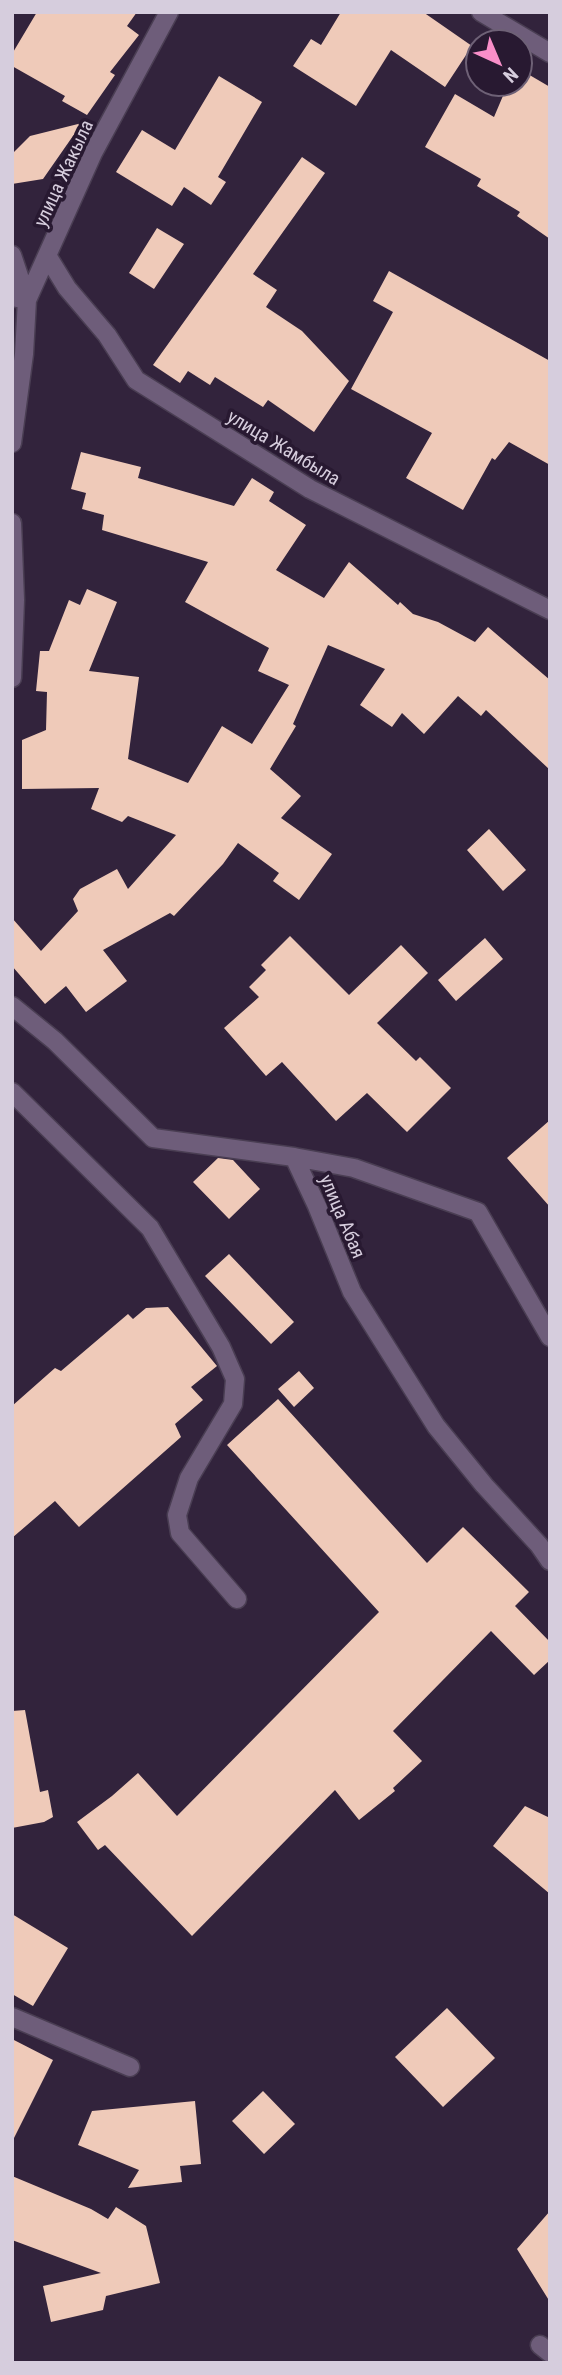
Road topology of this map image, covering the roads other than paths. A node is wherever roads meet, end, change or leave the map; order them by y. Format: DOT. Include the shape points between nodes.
graph roads {
  1 [pos="169,12"];
  2 [pos="481,12"];
  3 [pos="550,53"];
  4 [pos="12,255"];
  5 [pos="48,257"];
  6 [pos="20,299"];
  7 [pos="12,443"];
  8 [pos="12,523"];
  9 [pos="550,610"];
  10 [pos="12,678"];
  11 [pos="12,1006"];
  12 [pos="12,1092"];
  13 [pos="294,1157"];
  14 [pos="550,1337"];
  15 [pos="550,1561"];
  16 [pos="237,1599"];
  17 [pos="12,2017"];
  18 [pos="130,2067"];
  1 -- 5 [label="street, улица Жакыла" via="93,153"];
  2 -- 3 [label="street"];
  4 -- 6 [label="street"];
  5 -- 6 [label="street, улица Жакыла"];
  5 -- 9 [label="street, улица Жамбыла" via="136,380 310,489"];
  6 -- 7 [label="street, улица Жакыла" via="24,354"];
  8 -- 10 [label="street"];
  11 -- 13 [label="street" via="55,1041 153,1138"];
  12 -- 16 [label="street" via="150,1228 225,1357 234,1379 233,1404 189,1478 177,1515 180,1533"];
  13 -- 14 [label="street" via="354,1168 478,1212"];
  13 -- 15 [label="street, улица Абая" via="352,1292 436,1426"];
  17 -- 18 [label="street"];
}
